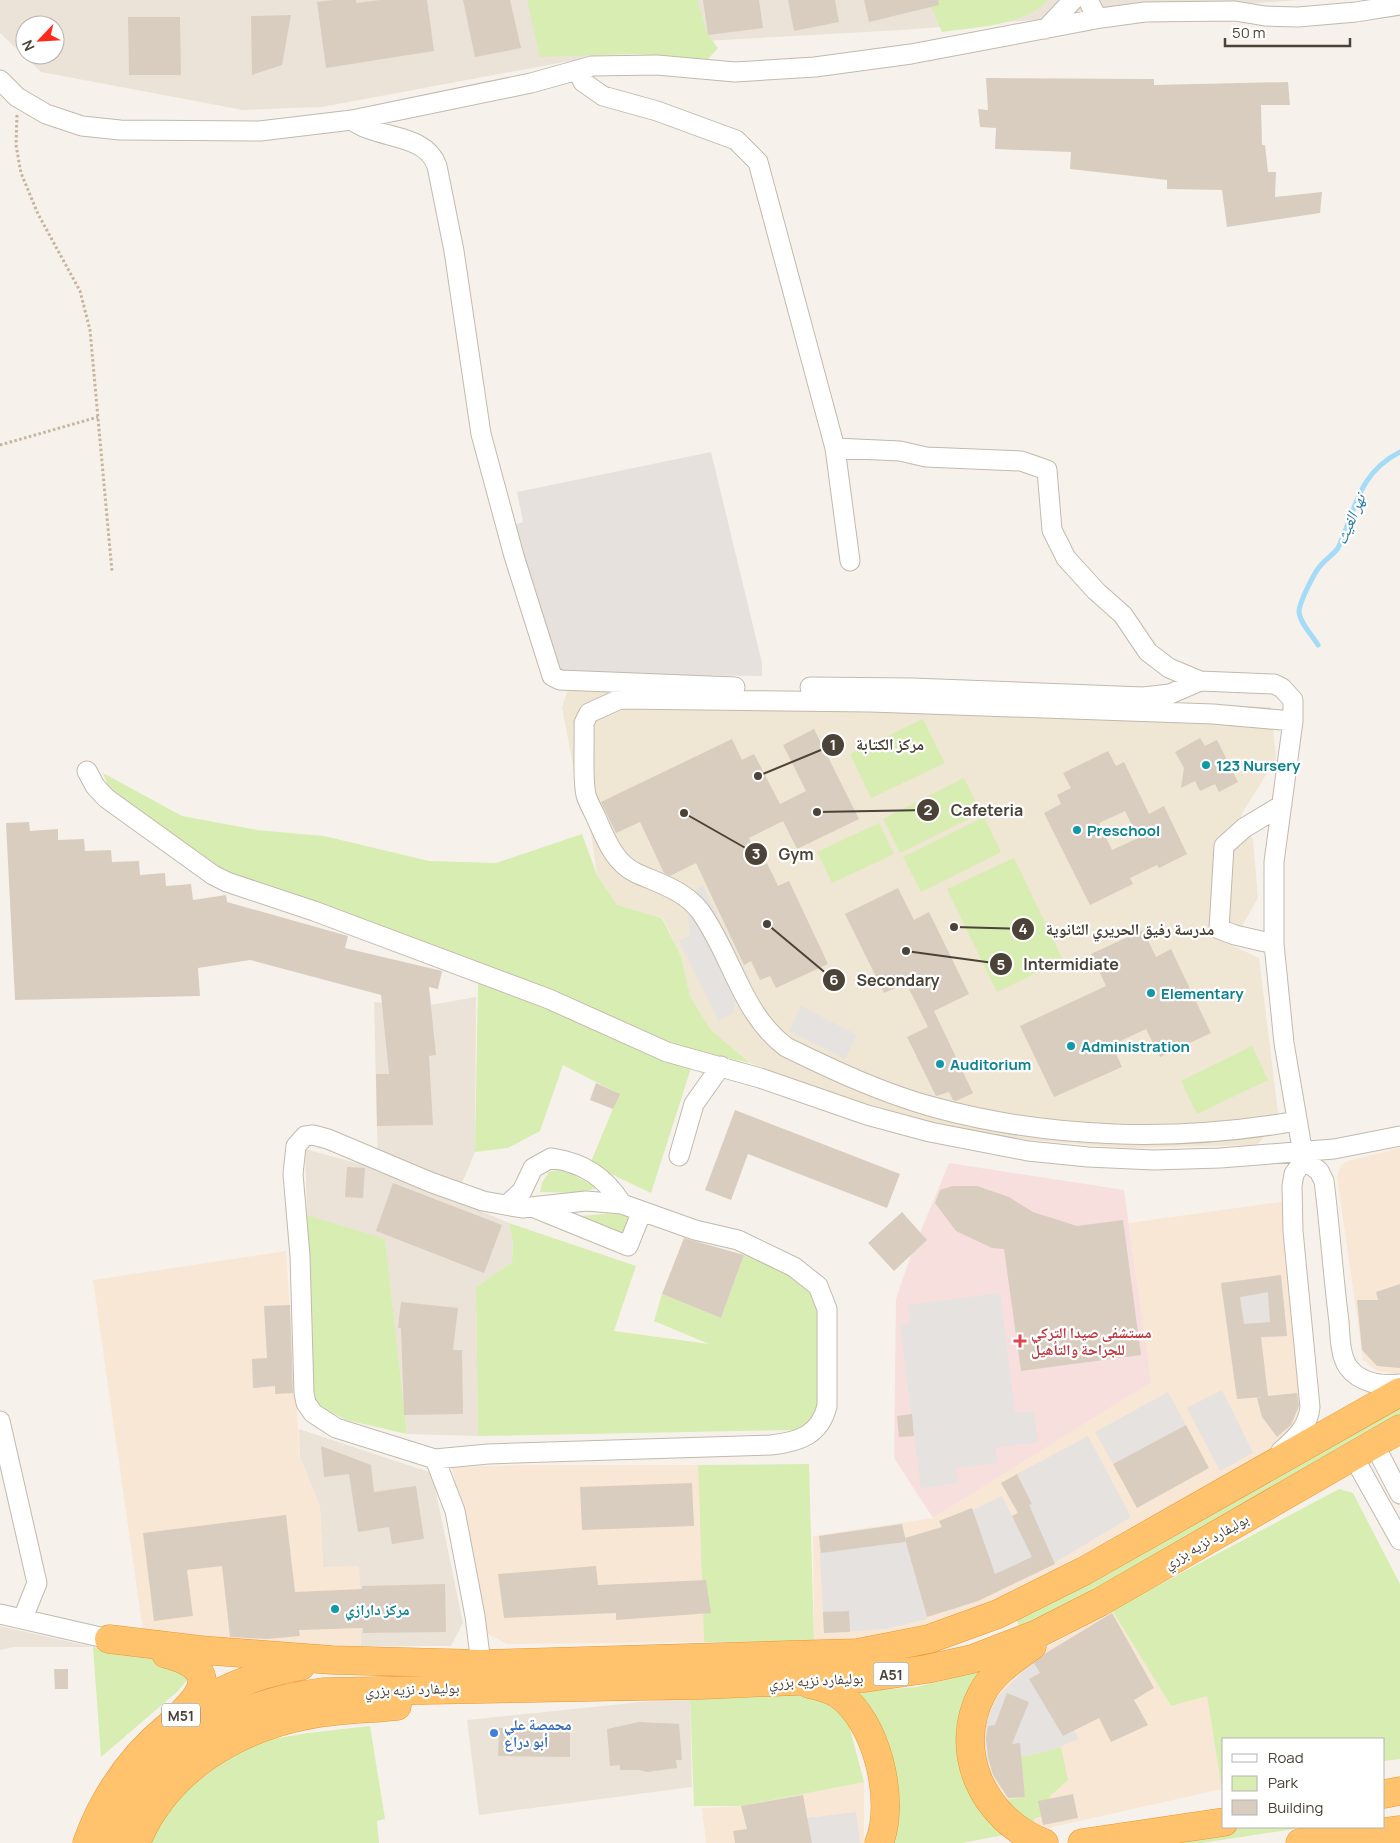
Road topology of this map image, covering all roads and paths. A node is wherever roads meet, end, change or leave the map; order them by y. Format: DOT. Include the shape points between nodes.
graph roads {
  1 [pos="1073,0"];
  2 [pos="1088,0"];
  3 [pos="1174,0"];
  4 [pos="1230,0"];
  5 [pos="1394,3"];
  6 [pos="1320,4"];
  7 [pos="1152,6"];
  8 [pos="1264,11"];
  9 [pos="1101,18"];
  10 [pos="1046,29"];
  11 [pos="577,70"];
  12 [pos="0,80"];
  13 [pos="17,97"];
  14 [pos="352,120"];
  15 [pos="98,417"];
  16 [pos="0,445"];
  17 [pos="835,448"];
  18 [pos="850,561"];
  19 [pos="112,572"];
  20 [pos="1200,681"];
  21 [pos="1293,721"];
  22 [pos="87,771"];
  23 [pos="1282,805"];
  24 [pos="1274,944"];
  25 [pos="721,1066"];
  26 [pos="1297,1121"];
  27 [pos="1400,1136"];
  28 [pos="679,1156"];
  29 [pos="1304,1156"];
  30 [pos="622,1204"];
  31 [pos="507,1205"];
  32 [pos="533,1207"];
  33 [pos="642,1211"];
  34 [pos="1400,1384"];
  35 [pos="1400,1392"];
  36 [pos="0,1421"];
  37 [pos="1400,1429"];
  38 [pos="1363,1450"];
  39 [pos="435,1459"];
  40 [pos="1247,1478"];
  41 [pos="1400,1494"];
  42 [pos="1400,1540"];
  43 [pos="1100,1602"];
  44 [pos="0,1614"];
  45 [pos="23,1618"];
  46 [pos="109,1639"];
  47 [pos="332,1660"];
  48 [pos="481,1664"];
  49 [pos="795,1681"];
  50 [pos="495,1687"];
  51 [pos="323,1692"];
  52 [pos="178,1717"];
  53 [pos="1400,1791"];
  54 [pos="1385,1794"];
  55 [pos="1222,1822"];
  56 [pos="1400,1830"];
  57 [pos="1350,1839"];
  58 [pos="87,1843"];
  59 [pos="113,1843"];
  60 [pos="136,1843"];
  61 [pos="879,1843"];
  62 [pos="1044,1843"];
  63 [pos="1082,1843"];
  64 [pos="1300,1843"];
  1 -- 10 [label="street"];
  2 -- 9 [label="street" via="1095,14"];
  3 -- 7 [label="street"];
  4 -- 8 [label="street"];
  5 -- 6 [label="street"];
  5 -- 8 [label="street" via="1327,15"];
  6 -- 8 [label="street"];
  7 -- 8 [label="street"];
  7 -- 9 [label="street"];
  9 -- 10 [label="street"];
  10 -- 11 [label="street" via="911,54 816,67 735,72 657,65 592,66"];
  11 -- 14 [label="street" via="531,83"];
  11 -- 17 [label="street" via="583,82 603,96 657,111 736,140 758,162"];
  12 -- 13 [label="street"];
  13 -- 14 [label="street" via="46,114 73,123 120,130 260,131"];
  13 -- 15 [label="path" via="16,145 21,173 38,214 80,291 90,330"];
  14 -- 20 [label="street" via="368,131 424,148 434,157 454,251 481,434 549,671 555,679 1123,697 1170,694"];
  15 -- 16 [label="path"];
  15 -- 19 [label="path"];
  17 -- 18 [label="street"];
  17 -- 20 [label="street" via="926,457 1021,461 1047,470 1052,530 1066,558 1096,591 1123,614 1148,652 1169,668"];
  20 -- 21 [label="street" via="1274,684 1293,700"];
  21 -- 23 [label="street"];
  21 -- 26 [label="street" via="1213,714 871,702 620,699 589,713 584,723 586,795 611,851 632,872 677,891 699,910 761,1024 786,1048 898,1096 933,1107 1056,1129 1142,1134 1218,1132"];
  22 -- 25 [label="street" via="106,798 220,880 314,911 548,999 668,1052"];
  23 -- 24 [label="street" via="1274,862"];
  23 -- 24 [label="street" via="1244,828 1224,846 1219,928 1235,936"];
  24 -- 26 [label="street" via="1284,1043"];
  25 -- 28 [label="street" via="694,1104"];
  25 -- 29 [label="street" via="876,1118 939,1134 1028,1150 1154,1160"];
  26 -- 29 [label="street"];
  27 -- 29 [label="street"];
  29 -- 34 [label="street" via="1320,1171 1324,1181 1336,1298 1347,1365 1367,1381"];
  29 -- 40 [label="street" via="1294,1174 1292,1186 1308,1418 1304,1428 1289,1444"];
  30 -- 31 [label="street" via="605,1180 584,1168 551,1158 533,1168 522,1191"];
  30 -- 32 [label="street" via="586,1202"];
  30 -- 33 [label="street"];
  31 -- 32 [label="street"];
  31 -- 39 [label="street" via="438,1185 321,1136 305,1136 299,1140 295,1150 294,1201 300,1256 306,1403 321,1420 336,1428"];
  32 -- 33 [label="street" via="628,1246"];
  33 -- 39 [label="street" via="695,1230 738,1240 794,1267 818,1286 826,1308 828,1383 827,1406 817,1428 797,1441 771,1445 497,1453"];
  35 -- 40 [label="highway, بوليفارد نزيه بزري / A51"];
  36 -- 45 [label="street" via="37,1583"];
  37 -- 38 [label="highway, بوليفارد نزيه بزري / A51"];
  38 -- 41 [label="street"];
  38 -- 42 [label="street"];
  38 -- 43 [label="highway, بوليفارد نزيه بزري / A51"];
  39 -- 48 [label="street" via="455,1511"];
  40 -- 48 [label="highway, بوليفارد نزيه بزري / A51" via="1084,1570 998,1614 929,1639 858,1653"];
  43 -- 49 [label="highway, بوليفارد نزيه بزري / A51" via="1037,1634 972,1659 865,1678"];
  43 -- 62 [label="highway" via="1000,1670 982,1691 972,1721 970,1754 987,1798 1007,1822"];
  44 -- 45 [label="street"];
  45 -- 46 [label="street"];
  46 -- 47 [label="highway"];
  46 -- 52 [label="highway" via="178,1657 199,1669 203,1680 201,1690"];
  47 -- 48 [label="highway, بوليفارد نزيه بزري / A51"];
  47 -- 52 [label="highway, M51" via="253,1679 204,1701"];
  49 -- 50 [label="highway, بوليفارد نزيه بزري / A51"];
  49 -- 61 [label="highway" via="839,1694 866,1729 878,1756 886,1802"];
  50 -- 51 [label="highway, بوليفارد نزيه بزري / A51"];
  50 -- 60 [label="highway" via="418,1703 314,1714 253,1731 212,1752 174,1784"];
  51 -- 59 [label="highway, M51" via="278,1699 247,1709 184,1745 131,1806"];
  52 -- 58 [label="highway, M51" via="154,1737 122,1774 102,1806"];
  53 -- 54 [label="highway"];
  55 -- 63 [label="highway"];
  56 -- 57 [label="highway"];
  57 -- 64 [label="highway"];
}
